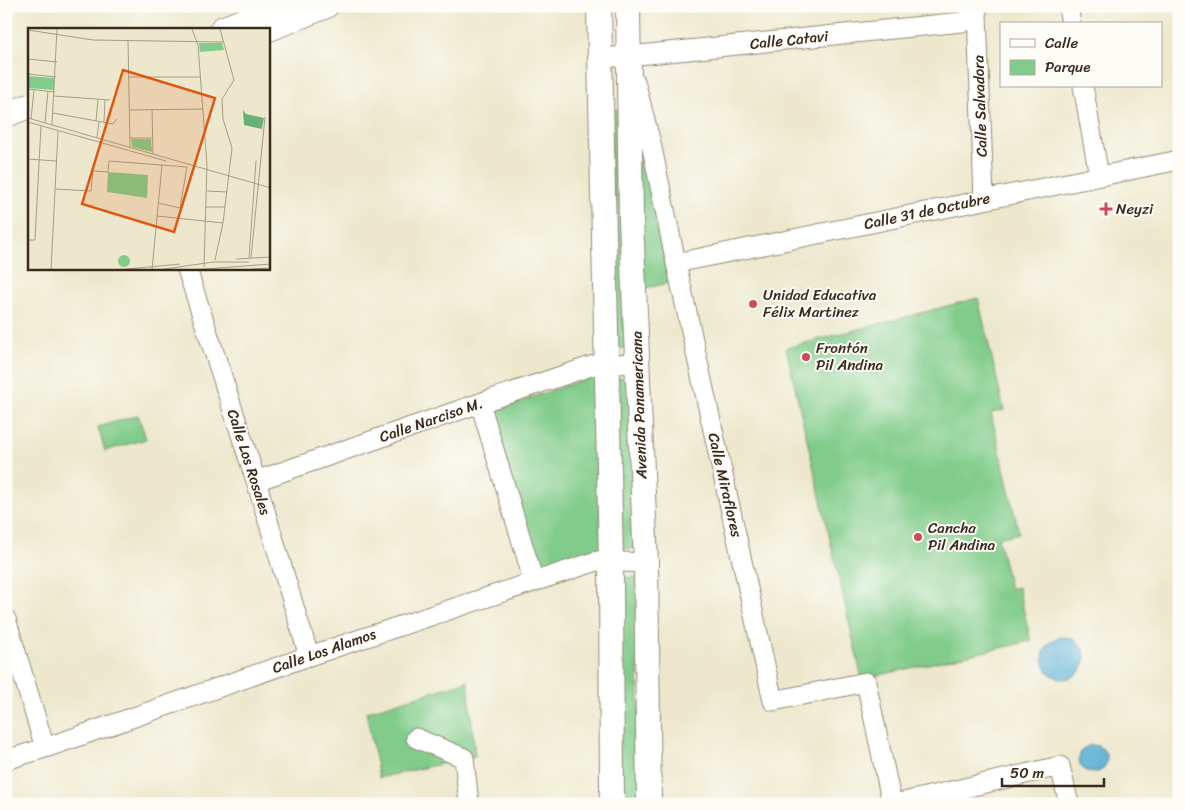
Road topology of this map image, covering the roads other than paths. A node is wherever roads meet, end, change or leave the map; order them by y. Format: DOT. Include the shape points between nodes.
graph roads {
  1 [pos="280,6"];
  2 [pos="326,6"];
  3 [pos="599,6"];
  4 [pos="628,6"];
  5 [pos="1068,6"];
  6 [pos="977,14"];
  7 [pos="1071,22"];
  8 [pos="225,28"];
  9 [pos="270,29"];
  10 [pos="629,56"];
  11 [pos="600,58"];
  12 [pos="1082,88"];
  13 [pos="28,106"];
  14 [pos="6,115"];
  15 [pos="28,124"];
  16 [pos="6,132"];
  17 [pos="1179,160"];
  18 [pos="1099,176"];
  19 [pos="984,199"];
  20 [pos="676,263"];
  21 [pos="187,270"];
  22 [pos="638,363"];
  23 [pos="607,364"];
  24 [pos="480,403"];
  25 [pos="256,481"];
  26 [pos="611,562"];
  27 [pos="646,563"];
  28 [pos="534,582"];
  29 [pos="6,619"];
  30 [pos="309,656"];
  31 [pos="416,738"];
  32 [pos="45,748"];
  33 [pos="6,760"];
  34 [pos="469,804"];
  35 [pos="612,804"];
  36 [pos="649,804"];
  37 [pos="894,804"];
  38 [pos="1069,804"];
  1 -- 8 [label="main road"];
  2 -- 9 [label="main road"];
  3 -- 11 [label="main road, Avenida Panamericana"];
  4 -- 10 [label="main road, Avenida Panamericana"];
  5 -- 7 [label="street"];
  6 -- 10 [label="street, Calle Catavi" via="962,22"];
  6 -- 19 [label="street, Calle Salvadora"];
  10 -- 11 [label="street, Calle Catavi"];
  10 -- 20 [label="street, Calle Miraflores"];
  10 -- 22 [label="main road, Avenida Panamericana" via="631,220"];
  11 -- 23 [label="main road, Avenida Panamericana"];
  12 -- 18 [label="street"];
  13 -- 14 [label="main road"];
  15 -- 16 [label="main road"];
  17 -- 18 [label="street, Calle 31 de Octubre"];
  18 -- 19 [label="street, Calle 31 de Octubre"];
  19 -- 20 [label="street, Calle 31 de Octubre"];
  20 -- 37 [label="street, Calle Miraflores" via="773,701 866,682"];
  21 -- 25 [label="street, Calle Los Rosales"];
  22 -- 23 [label="street, Calle Narciso M."];
  22 -- 27 [label="main road, Avenida Panamericana"];
  23 -- 24 [label="street, Calle Narciso M." via="594,365"];
  23 -- 26 [label="main road, Avenida Panamericana"];
  24 -- 25 [label="street, Calle Narciso M."];
  24 -- 28 [label="street"];
  25 -- 30 [label="street, Calle Los Rosales"];
  26 -- 27 [label="street, Calle Los Alamos"];
  26 -- 28 [label="street, Calle Los Alamos" via="597,561"];
  26 -- 35 [label="main road, Avenida Panamericana"];
  27 -- 36 [label="main road, Avenida Panamericana"];
  28 -- 30 [label="street, Calle Los Alamos"];
  29 -- 32 [label="street"];
  30 -- 32 [label="street, Calle Los Alamos"];
  31 -- 34 [label="street" via="464,758"];
  32 -- 33 [label="street, Calle Los Alamos"];
  37 -- 38 [label="street, Calle Miraflores" via="1060,766"];
}
